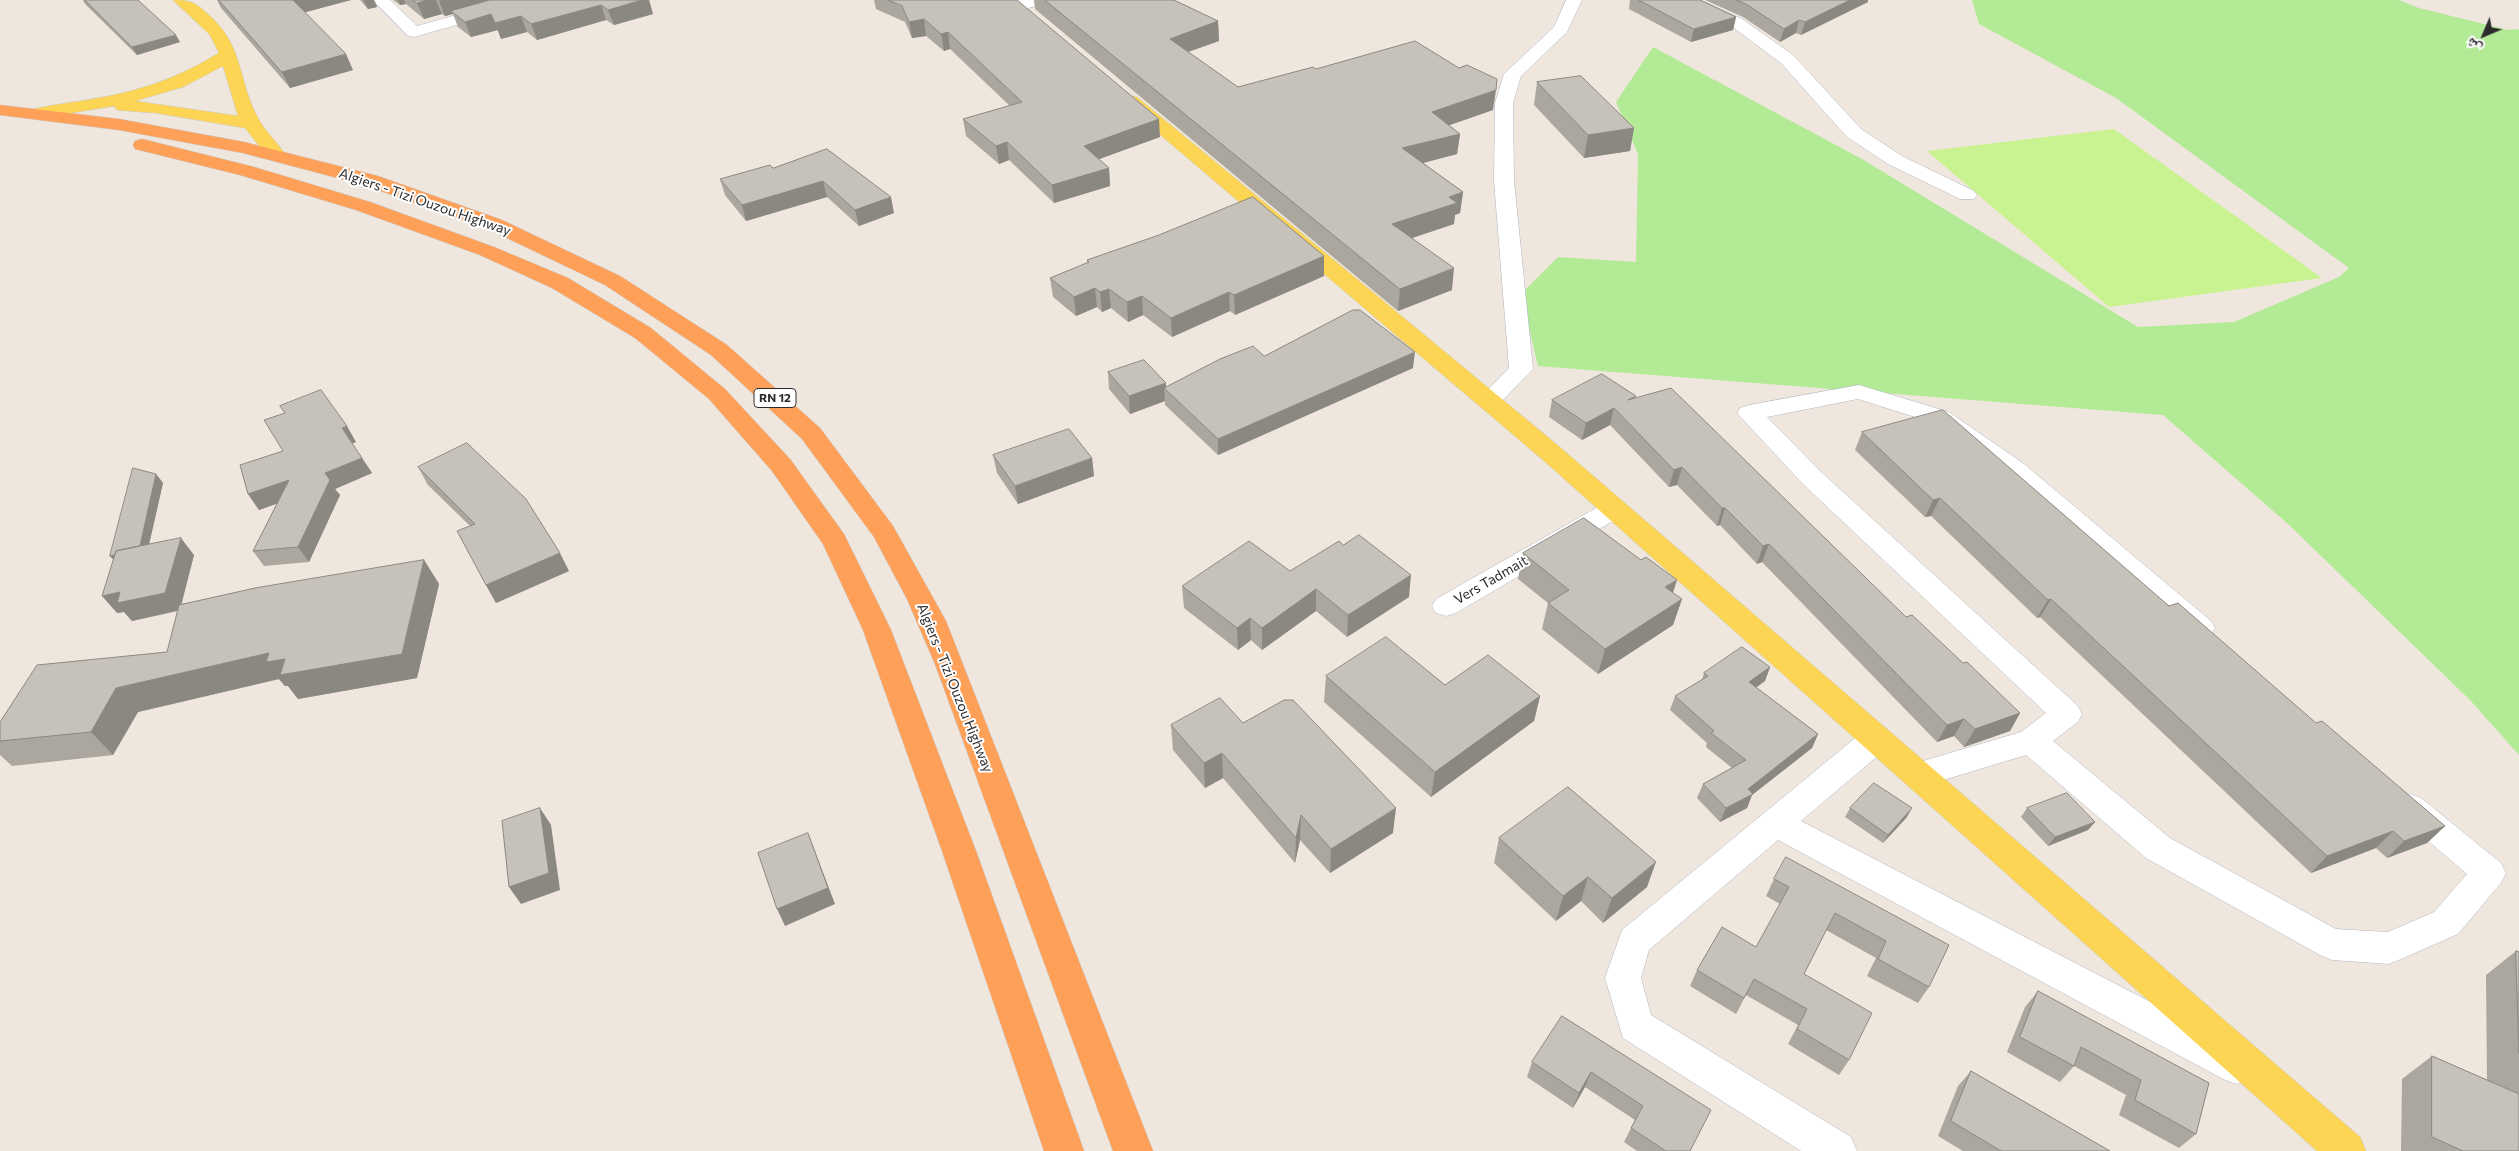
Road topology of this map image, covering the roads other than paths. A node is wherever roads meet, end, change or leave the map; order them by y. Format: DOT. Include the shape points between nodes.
graph roads {
  1 [pos="181,0"];
  2 [pos="380,0"];
  3 [pos="528,0"];
  4 [pos="1574,0"];
  5 [pos="1687,0"];
  6 [pos="228,55"];
  7 [pos="1114,87"];
  8 [pos="92,105"];
  9 [pos="0,110"];
  10 [pos="40,113"];
  11 [pos="250,123"];
  12 [pos="0,125"];
  13 [pos="276,154"];
  14 [pos="1967,195"];
  15 [pos="1489,401"];
  16 [pos="1614,509"];
  17 [pos="1446,606"];
  18 [pos="2218,643"];
  19 [pos="1876,739"];
  20 [pos="2030,741"];
  21 [pos="1917,775"];
  22 [pos="2391,790"];
  23 [pos="1775,823"];
  24 [pos="2269,1084"];
  25 [pos="1064,1151"];
  26 [pos="1133,1151"];
  27 [pos="1837,1151"];
  28 [pos="2346,1151"];
  1 -- 6 [label="main road" via="210,23 220,35"];
  2 -- 3 [label="street" via="414,32"];
  4 -- 15 [label="street" via="1561,29 1513,74 1504,103 1504,181 1521,369"];
  5 -- 14 [label="street" via="1736,22 1787,59 1854,133 1896,160"];
  6 -- 8 [label="main road" via="172,84"];
  6 -- 11 [label="main road"];
  7 -- 15 [label="main road"];
  8 -- 10 [label="main road"];
  8 -- 11 [label="main road" via="156,108"];
  9 -- 10 [label="highway, Algiers - Tizi Ouzou Highway / RN 12"];
  10 -- 13 [label="highway, Algiers - Tizi Ouzou Highway / RN 12" via="123,124"];
  11 -- 13 [label="main road"];
  12 -- 25 [label="highway, Algiers - Tizi Ouzou Highway / RN 12" via="150,146 247,171 420,225 560,283 643,333 717,394 781,465 835,541 877,630 963,860"];
  13 -- 26 [label="highway, Algiers - Tizi Ouzou Highway / RN 12" via="450,208 522,236 588,267 665,310 753,377 826,450 882,528 932,620"];
  15 -- 16 [label="main road"];
  16 -- 17 [label="street, Vers Tadmait"];
  16 -- 19 [label="main road"];
  18 -- 20 [label="street" via="2015,470 1940,417 1859,392 1749,413 1812,478 2067,714"];
  19 -- 21 [label="main road"];
  19 -- 23 [label="street"];
  20 -- 21 [label="street"];
  20 -- 22 [label="street" via="2158,848 2332,944 2389,948 2446,923 2489,873"];
  21 -- 24 [label="main road"];
  23 -- 24 [label="street"];
  23 -- 27 [label="street" via="1634,941 1623,978 1636,1026"];
  24 -- 28 [label="main road"];
}
